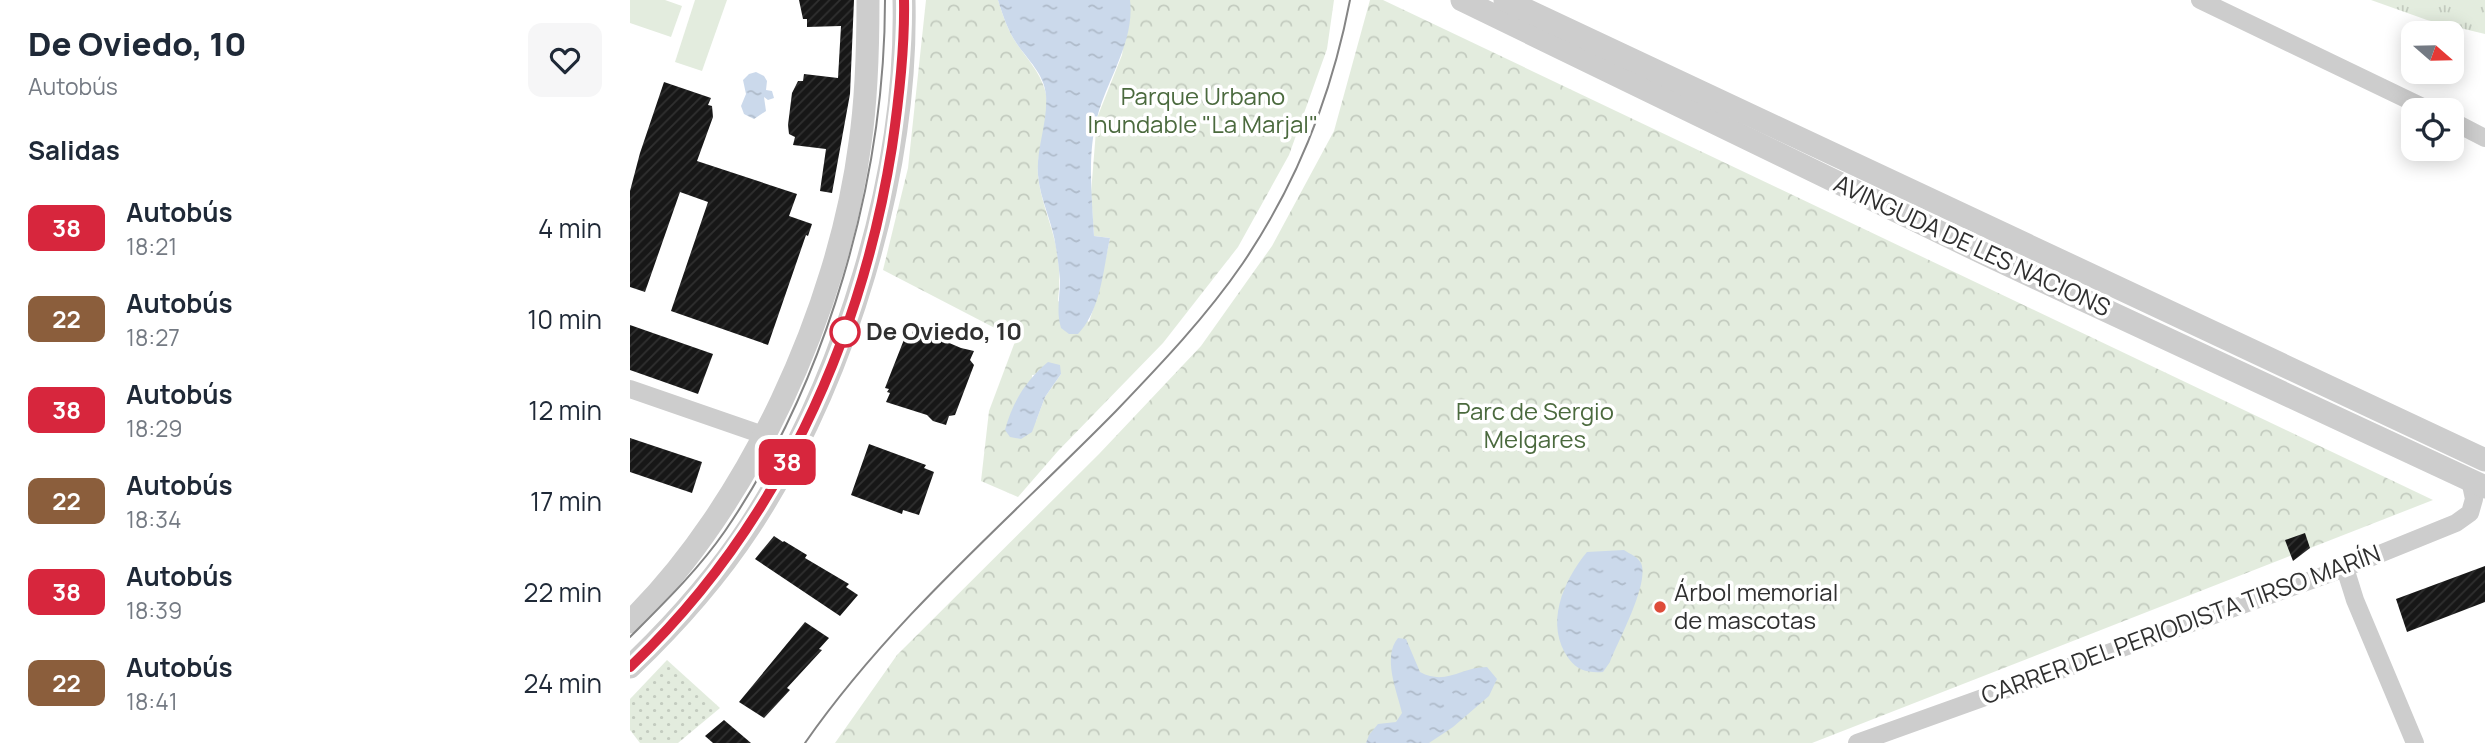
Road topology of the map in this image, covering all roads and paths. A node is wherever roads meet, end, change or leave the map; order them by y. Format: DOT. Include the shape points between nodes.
graph roads {
  1 [pos="868,0"];
  2 [pos="904,0"];
  3 [pos="1462,0"];
  4 [pos="1505,0"];
  5 [pos="2207,2"];
  6 [pos="2403,98"];
  7 [pos="2464,127"];
  8 [pos="2485,138"];
  9 [pos="630,389"];
  10 [pos="763,435"];
  11 [pos="2485,460"];
  12 [pos="2477,484"];
  13 [pos="2344,568"];
  14 [pos="630,622"];
  15 [pos="630,667"];
  16 [pos="1889,737"];
  17 [pos="1857,743"];
  18 [pos="2415,743"];
  1 -- 10 [label="street" via="860,144 843,226 802,353"];
  2 -- 15 [label="street" via="897,110 886,185 861,283 831,370 794,449 749,527 685,612"];
  3 -- 12 [label="street, AVINGUDA DE LES NACIONS" via="1989,256"];
  4 -- 11 [label="street, AVINGUDA DE LES NACIONS"];
  5 -- 6 [label="street"];
  7 -- 8 [label="street"];
  9 -- 10 [label="street"];
  10 -- 14 [label="street" via="702,540"];
  12 -- 13 [label="street, CARRER DEL PERIODISTA TIRSO MARÍN" via="2470,513 2456,523"];
  13 -- 16 [label="street, CARRER DEL PERIODISTA TIRSO MARÍN"];
  13 -- 18 [label="street"];
  16 -- 17 [label="street, CARRER DEL PERIODISTA TIRSO MARÍN"];
}
